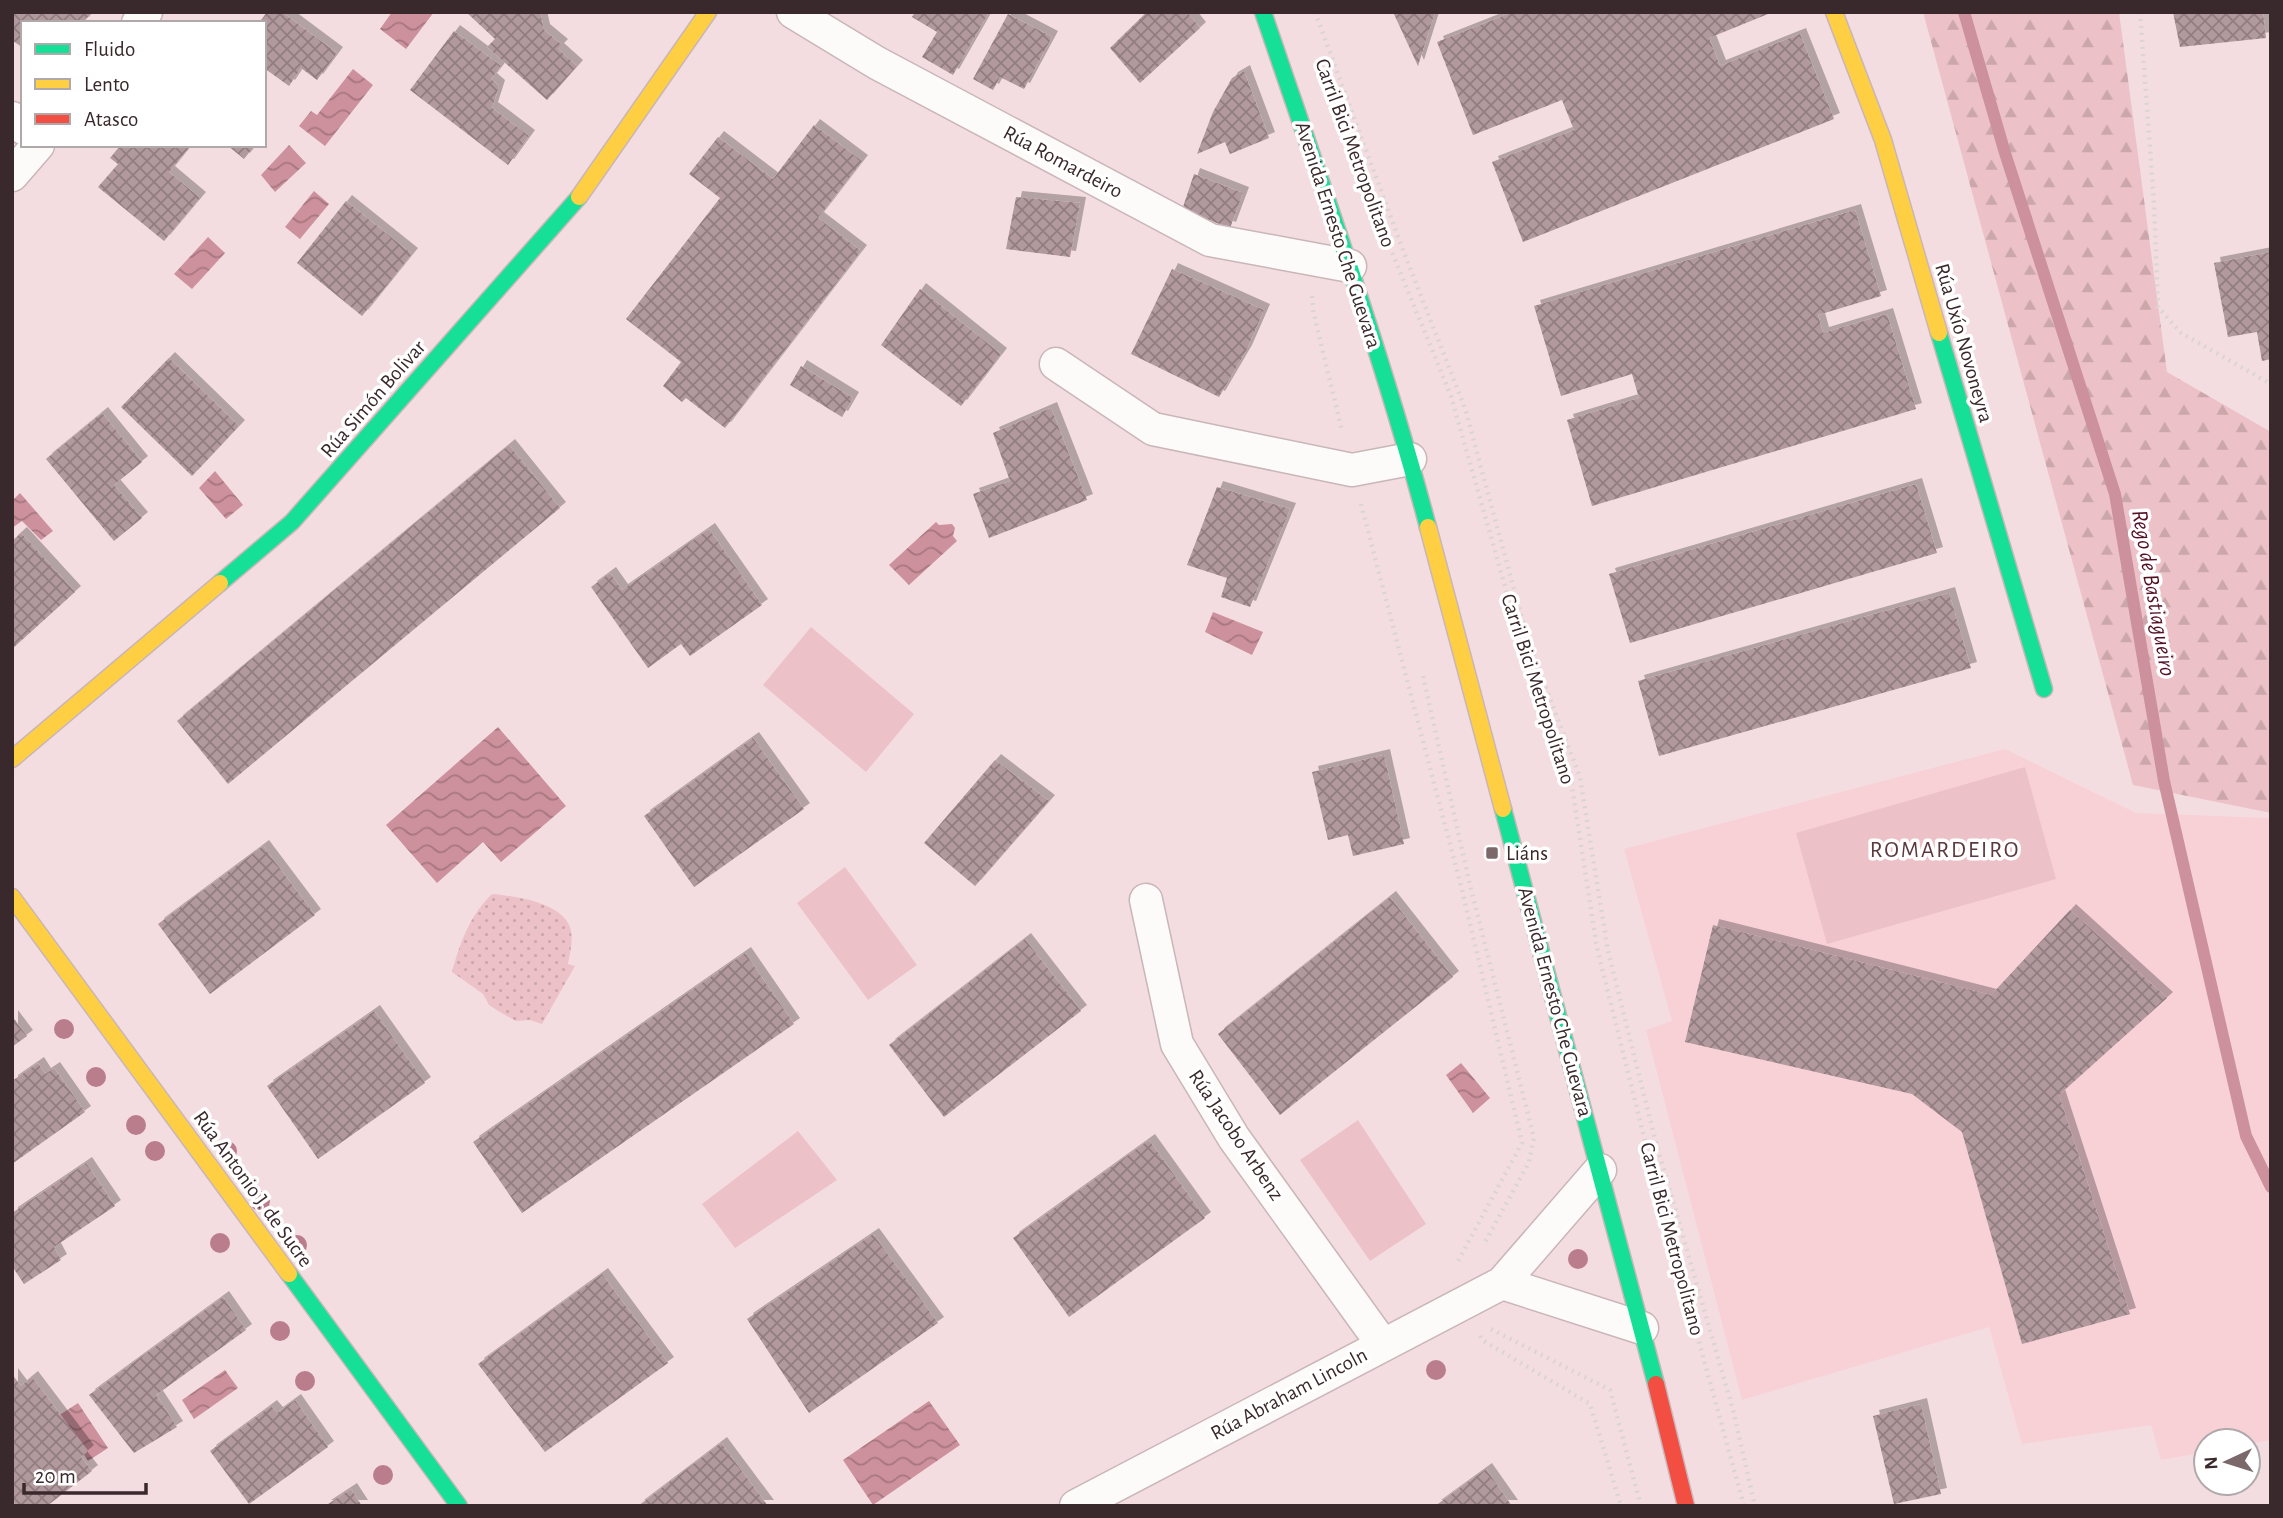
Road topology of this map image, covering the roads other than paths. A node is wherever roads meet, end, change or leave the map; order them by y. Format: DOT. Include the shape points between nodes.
graph roads {
  1 [pos="708,12"];
  2 [pos="793,12"];
  3 [pos="1263,12"];
  4 [pos="1834,12"];
  5 [pos="36,147"];
  6 [pos="12,175"];
  7 [pos="1350,266"];
  8 [pos="1056,364"];
  9 [pos="1409,459"];
  10 [pos="2043,689"];
  11 [pos="12,759"];
  12 [pos="12,897"];
  13 [pos="1146,900"];
  14 [pos="1600,1170"];
  15 [pos="1480,1294"];
  16 [pos="1642,1328"];
  17 [pos="1383,1345"];
  18 [pos="459,1506"];
  19 [pos="1076,1506"];
  20 [pos="1686,1506"];
  1 -- 11 [label="street, Rúa Simón Bolivar" via="582,194 292,522"];
  2 -- 7 [label="street, Rúa Romardeiro" via="877,62 1210,240"];
  3 -- 7 [label="street, Avenida Ernesto Che Guevara"];
  4 -- 10 [label="street, Rúa Uxío Novoneyra" via="1883,140"];
  5 -- 6 [label="street"];
  7 -- 9 [label="street, Avenida Ernesto Che Guevara"];
  8 -- 9 [label="street" via="1153,429 1352,470"];
  9 -- 14 [label="street, Avenida Ernesto Che Guevara"];
  12 -- 18 [label="street, Rúa Antonio J. de Sucre"];
  13 -- 17 [label="street, Rúa Jacobo Arbenz" via="1177,1044 1234,1138"];
  14 -- 15 [label="street, Rúa Abraham Lincoln"];
  14 -- 16 [label="street, Avenida Ernesto Che Guevara"];
  15 -- 16 [label="street"];
  15 -- 17 [label="street, Rúa Abraham Lincoln"];
  16 -- 20 [label="street, Avenida Ernesto Che Guevara"];
  17 -- 19 [label="street, Rúa Abraham Lincoln"];
}
